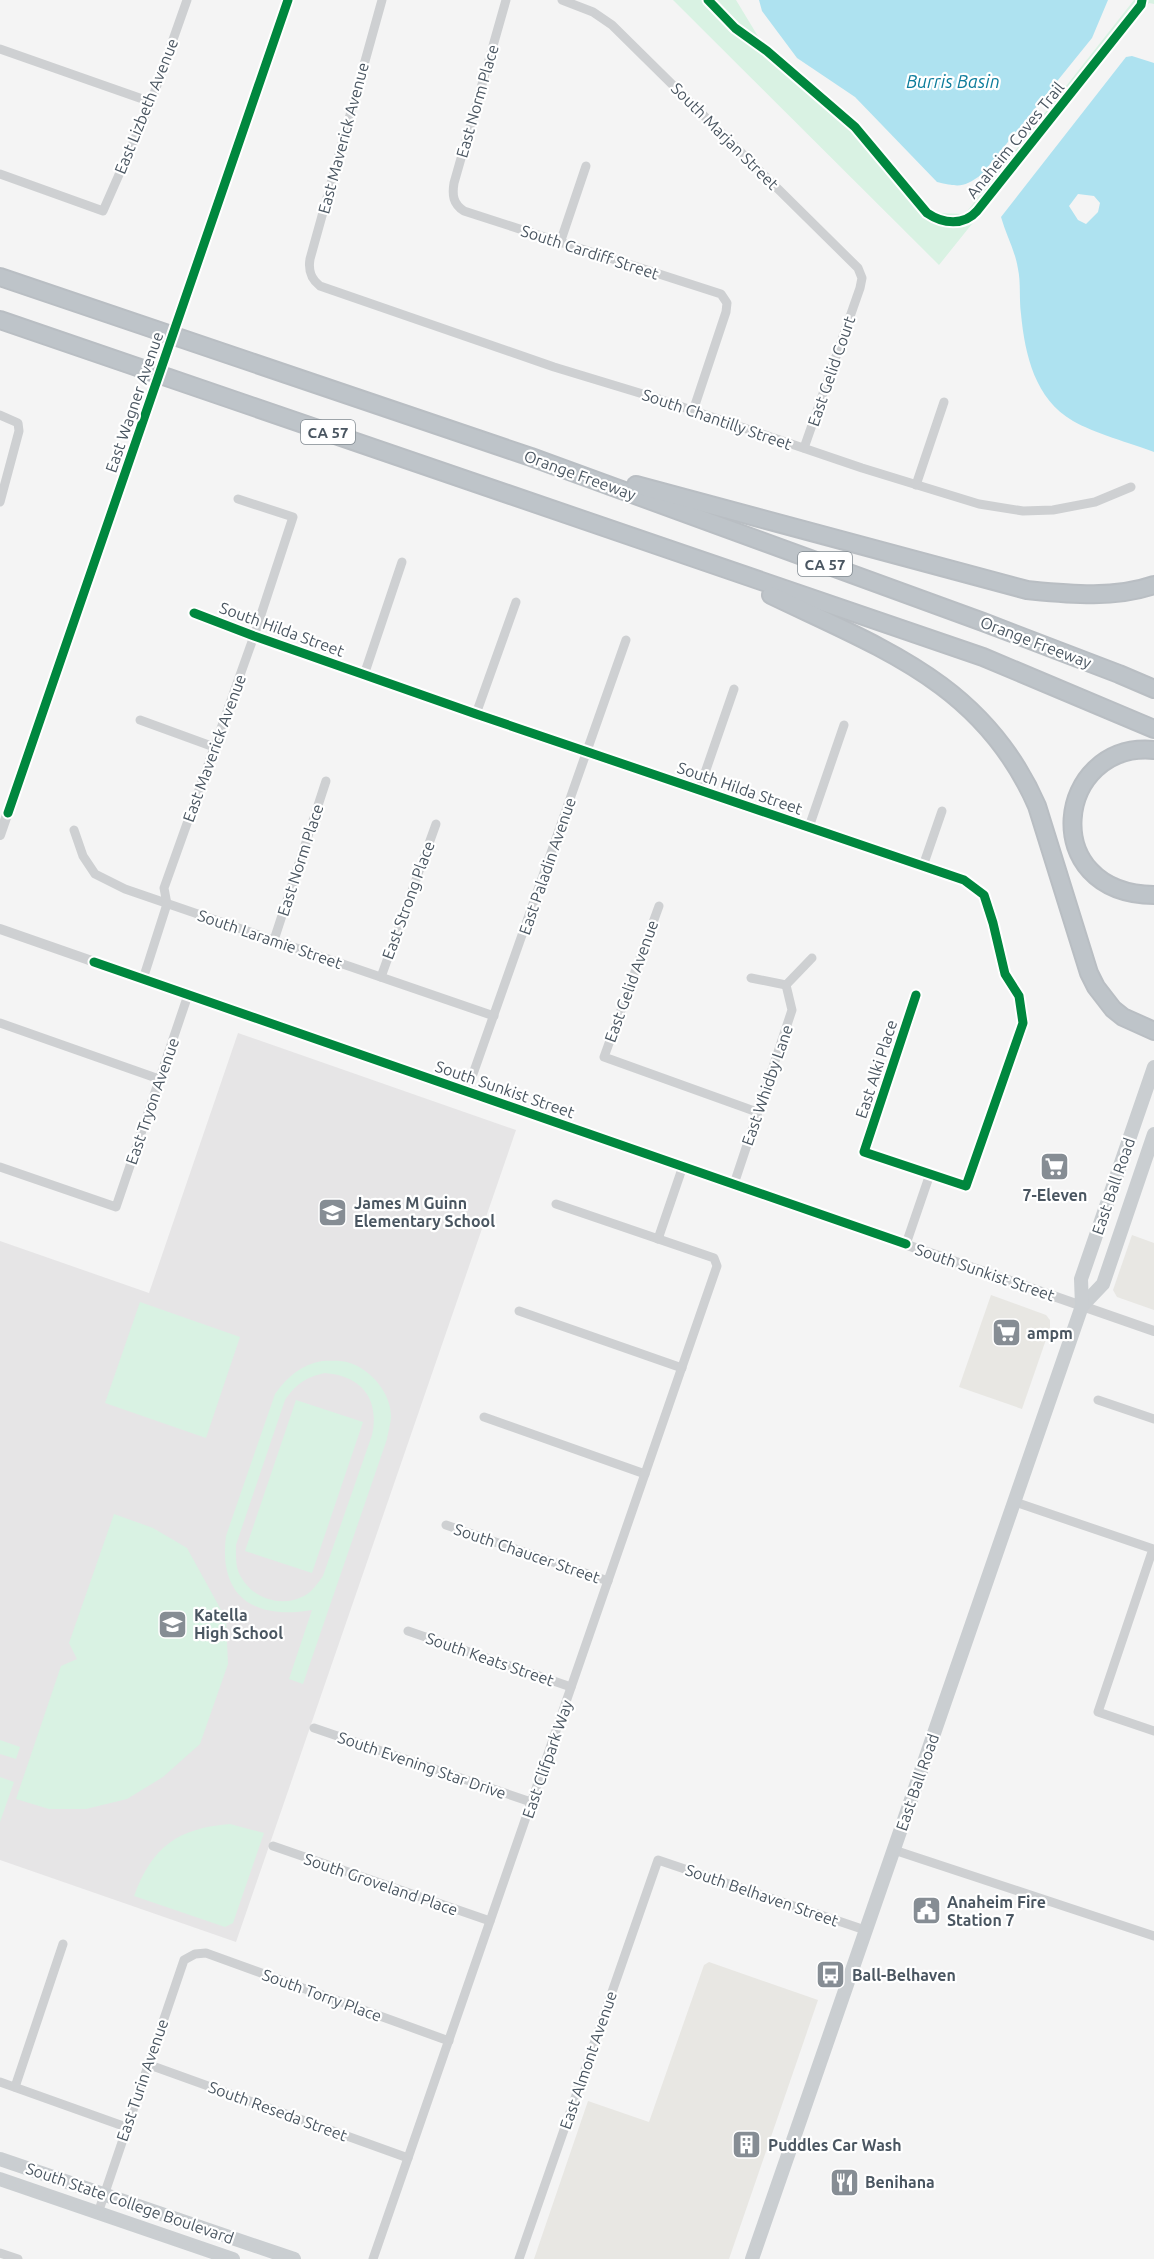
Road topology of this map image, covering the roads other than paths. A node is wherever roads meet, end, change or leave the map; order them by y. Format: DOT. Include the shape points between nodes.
graph roads {
  1 [pos="187,0"];
  2 [pos="288,0"];
  3 [pos="382,0"];
  4 [pos="506,0"];
  5 [pos="562,0"];
  6 [pos="0,48"];
  7 [pos="152,102"];
  8 [pos="586,166"];
  9 [pos="0,174"];
  10 [pos="456,203"];
  11 [pos="560,243"];
  12 [pos="0,277"];
  13 [pos="311,277"];
  14 [pos="858,293"];
  15 [pos="0,320"];
  16 [pos="944,402"];
  17 [pos="693,411"];
  18 [pos="0,415"];
  19 [pos="804,448"];
  20 [pos="531,457"];
  21 [pos="916,485"];
  22 [pos="1131,487"];
  23 [pos="238,499"];
  24 [pos="0,502"];
  25 [pos="402,562"];
  26 [pos="704,563"];
  27 [pos="1154,585"];
  28 [pos="516,602"];
  29 [pos="194,613"];
  30 [pos="254,636"];
  31 [pos="626,640"];
  32 [pos="364,675"];
  33 [pos="1154,688"];
  34 [pos="734,689"];
  35 [pos="476,714"];
  36 [pos="140,720"];
  37 [pos="844,725"];
  38 [pos="1154,729"];
  39 [pos="214,747"];
  40 [pos="1154,750"];
  41 [pos="587,751"];
  42 [pos="326,781"];
  43 [pos="699,790"];
  44 [pos="942,811"];
  45 [pos="436,824"];
  46 [pos="809,827"];
  47 [pos="74,830"];
  48 [pos="0,835"];
  49 [pos="923,866"];
  50 [pos="1154,895"];
  51 [pos="167,904"];
  52 [pos="658,906"];
  53 [pos="0,929"];
  54 [pos="274,940"];
  55 [pos="812,958"];
  56 [pos="381,977"];
  57 [pos="751,978"];
  58 [pos="142,979"];
  59 [pos="786,985"];
  60 [pos="188,995"];
  61 [pos="916,995"];
  62 [pos="494,1016"];
  63 [pos="0,1023"];
  64 [pos="1154,1031"];
  65 [pos="1154,1067"];
  66 [pos="159,1079"];
  67 [pos="467,1091"];
  68 [pos="757,1112"];
  69 [pos="1154,1134"];
  70 [pos="0,1167"];
  71 [pos="683,1167"];
  72 [pos="930,1174"];
  73 [pos="734,1184"];
  74 [pos="556,1204"];
  75 [pos="658,1239"];
  76 [pos="906,1244"];
  77 [pos="1082,1306"];
  78 [pos="519,1311"];
  79 [pos="1154,1331"];
  80 [pos="682,1368"];
  81 [pos="1098,1400"];
  82 [pos="484,1417"];
  83 [pos="1154,1419"];
  84 [pos="645,1474"];
  85 [pos="1015,1502"];
  86 [pos="446,1525"];
  87 [pos="608,1581"];
  88 [pos="408,1631"];
  89 [pos="571,1687"];
  90 [pos="314,1728"];
  91 [pos="1154,1731"];
  92 [pos="531,1802"];
  93 [pos="273,1846"];
  94 [pos="894,1850"];
  95 [pos="658,1860"];
  96 [pos="490,1921"];
  97 [pos="865,1930"];
  98 [pos="1154,1936"];
  99 [pos="63,1944"];
  100 [pos="195,1954"];
  101 [pos="449,2041"];
  102 [pos="147,2064"];
  103 [pos="0,2082"];
  104 [pos="15,2087"];
  105 [pos="126,2127"];
  106 [pos="408,2158"];
  107 [pos="0,2159"];
  108 [pos="0,2179"];
  109 [pos="104,2194"];
  110 [pos="98,2212"];
  111 [pos="0,2253"];
  112 [pos="18,2259"];
  113 [pos="233,2259"];
  114 [pos="294,2259"];
  115 [pos="373,2259"];
  116 [pos="519,2259"];
  117 [pos="752,2259"];
  1 -- 7 [label="street, East Lizbeth Avenue"];
  2 -- 48 [label="street, East Wagner Avenue, bridge"];
  3 -- 13 [label="street, East Maverick Avenue" via="310,259"];
  4 -- 10 [label="street, East Norm Place" via="454,183"];
  5 -- 14 [label="street, South Marjan Street" via="593,12 612,25 854,264 862,278"];
  6 -- 7 [label="street"];
  7 -- 9 [label="street, East Lizbeth Avenue" via="103,211"];
  8 -- 11 [label="street"];
  10 -- 11 [label="street, South Cardiff Street" via="464,210"];
  11 -- 17 [label="street, South Cardiff Street" via="710,290 726,300 725,318"];
  12 -- 20 [label="highway, Orange Freeway / CA 57"];
  13 -- 17 [label="street, South Chantilly Street" via="324,288"];
  14 -- 19 [label="street, East Gelid Court"];
  15 -- 26 [label="highway, Orange Freeway / CA 57"];
  16 -- 21 [label="street"];
  17 -- 19 [label="street, South Chantilly Street"];
  18 -- 24 [label="street" via="18,423 18,439"];
  19 -- 21 [label="street, South Chantilly Street"];
  20 -- 27 [label="highway" via="1027,590 1105,594"];
  20 -- 33 [label="highway, Orange Freeway / CA 57"];
  21 -- 22 [label="street, South Chantilly Street" via="979,504 1023,511 1081,506"];
  23 -- 30 [label="street, East Maverick Avenue" via="292,518"];
  25 -- 32 [label="street"];
  26 -- 38 [label="highway, Orange Freeway / CA 57" via="982,657"];
  26 -- 64 [label="highway" via="902,658 981,720 1003,745 1030,789 1096,987 1123,1017"];
  28 -- 35 [label="street"];
  29 -- 30 [label="street, South Hilda Street"];
  30 -- 32 [label="street, South Hilda Street"];
  30 -- 39 [label="street, East Maverick Avenue"];
  31 -- 41 [label="street, East Paladin Avenue"];
  32 -- 35 [label="street, South Hilda Street"];
  34 -- 43 [label="street"];
  35 -- 41 [label="street, South Hilda Street"];
  36 -- 39 [label="street"];
  37 -- 46 [label="street"];
  39 -- 51 [label="street, East Maverick Avenue" via="164,888"];
  40 -- 50 [label="highway" via="1125,752 1094,770 1077,796 1072,824 1080,857 1097,879 1124,892"];
  41 -- 43 [label="street, South Hilda Street"];
  41 -- 62 [label="street, East Paladin Avenue"];
  42 -- 54 [label="street, East Norm Place"];
  43 -- 46 [label="street, South Hilda Street"];
  44 -- 49 [label="street"];
  45 -- 56 [label="street, East Strong Place"];
  46 -- 49 [label="street, South Hilda Street"];
  47 -- 51 [label="street, South Laramie Street" via="83,856 95,874"];
  49 -- 72 [label="street, South Hilda Street" via="964,880 984,895 1005,974 1019,996 1023,1023 966,1186"];
  51 -- 54 [label="street, South Laramie Street"];
  51 -- 58 [label="street, East Maverick Avenue"];
  52 -- 68 [label="street, East Gelid Avenue" via="604,1057"];
  53 -- 58 [label="street, South Sunkist Street"];
  54 -- 56 [label="street, South Laramie Street"];
  55 -- 59 [label="street"];
  56 -- 62 [label="street, South Laramie Street"];
  57 -- 59 [label="street"];
  58 -- 60 [label="street, South Sunkist Street"];
  59 -- 68 [label="street, East Whidby Lane" via="792,1010"];
  60 -- 66 [label="street, East Tryon Avenue"];
  60 -- 67 [label="street, South Sunkist Street"];
  61 -- 72 [label="street, East Alki Place" via="864,1152"];
  62 -- 67 [label="street, East Paladin Avenue"];
  63 -- 66 [label="street"];
  65 -- 77 [label="main road, East Ball Road" via="1081,1279"];
  66 -- 70 [label="street, East Tryon Avenue" via="116,1207"];
  67 -- 71 [label="street, South Sunkist Street"];
  68 -- 73 [label="street, East Whidby Lane"];
  69 -- 77 [label="main road, East Ball Road" via="1103,1284"];
  71 -- 73 [label="street, South Sunkist Street"];
  71 -- 75 [label="street"];
  72 -- 76 [label="street"];
  73 -- 76 [label="street, South Sunkist Street"];
  74 -- 75 [label="street"];
  75 -- 80 [label="street, East Clifpark Way" via="714,1258 717,1266"];
  76 -- 77 [label="street, South Sunkist Street"];
  77 -- 79 [label="street, South Sunkist Street"];
  77 -- 85 [label="main road, East Ball Road"];
  78 -- 80 [label="street"];
  80 -- 84 [label="street, East Clifpark Way"];
  81 -- 83 [label="street"];
  82 -- 84 [label="street"];
  84 -- 87 [label="street, East Clifpark Way"];
  85 -- 91 [label="street" via="1153,1549 1098,1712"];
  85 -- 94 [label="main road, East Ball Road"];
  86 -- 87 [label="street, South Chaucer Street"];
  87 -- 89 [label="street, East Clifpark Way"];
  88 -- 89 [label="street, South Keats Street"];
  89 -- 92 [label="street, East Clifpark Way"];
  90 -- 92 [label="street, South Evening Star Drive"];
  92 -- 96 [label="street, East Clifpark Way"];
  93 -- 96 [label="street, South Groveland Place"];
  94 -- 97 [label="main road, East Ball Road"];
  94 -- 98 [label="street"];
  95 -- 97 [label="street, South Belhaven Street"];
  95 -- 116 [label="street, East Almont Avenue"];
  96 -- 101 [label="street, East Clifpark Way"];
  97 -- 117 [label="main road, East Ball Road"];
  99 -- 104 [label="street"];
  100 -- 101 [label="street, South Torry Place" via="206,1953"];
  100 -- 102 [label="street, East Turin Avenue" via="184,1960"];
  101 -- 106 [label="street, East Clifpark Way"];
  102 -- 105 [label="street, East Turin Avenue"];
  102 -- 106 [label="street, South Reseda Street"];
  103 -- 104 [label="street"];
  104 -- 105 [label="street"];
  105 -- 109 [label="street, East Turin Avenue"];
  106 -- 115 [label="street, East Clifpark Way"];
  107 -- 109 [label="main road, South State College Boulevard"];
  108 -- 110 [label="main road, South State College Boulevard"];
  109 -- 110 [label="street, East Turin Avenue"];
  109 -- 114 [label="main road, South State College Boulevard"];
  110 -- 113 [label="main road, South State College Boulevard"];
  111 -- 112 [label="street"];
}
